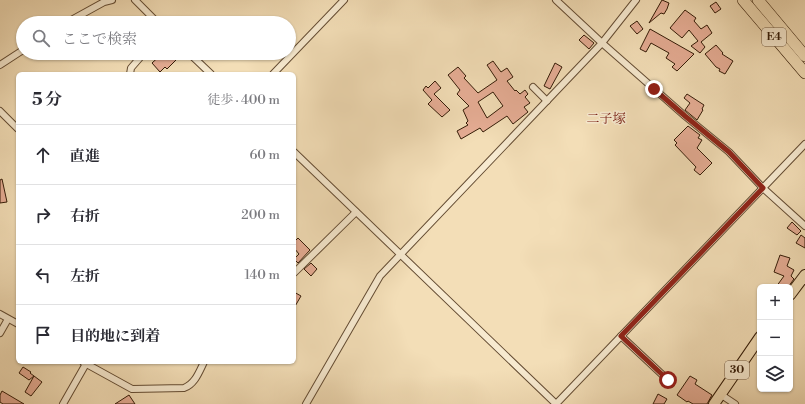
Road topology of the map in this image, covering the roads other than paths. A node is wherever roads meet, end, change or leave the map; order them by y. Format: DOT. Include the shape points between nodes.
graph roads {
  1 [pos="135,0"];
  2 [pos="344,0"];
  3 [pos="556,0"];
  4 [pos="636,0"];
  5 [pos="743,0"];
  6 [pos="758,0"];
  7 [pos="107,1"];
  8 [pos="79,16"];
  9 [pos="151,16"];
  10 [pos="602,43"];
  11 [pos="296,50"];
  12 [pos="16,55"];
  13 [pos="805,56"];
  14 [pos="138,60"];
  15 [pos="196,60"];
  16 [pos="286,60"];
  17 [pos="0,66"];
  18 [pos="130,72"];
  19 [pos="209,72"];
  20 [pos="275,72"];
  21 [pos="805,73"];
  22 [pos="533,87"];
  23 [pos="547,101"];
  24 [pos="1,114"];
  25 [pos="16,127"];
  26 [pos="805,144"];
  27 [pos="296,154"];
  28 [pos="763,188"];
  29 [pos="356,212"];
  30 [pos="805,226"];
  31 [pos="400,254"];
  32 [pos="296,271"];
  33 [pos="805,275"];
  34 [pos="793,292"];
  35 [pos="0,314"];
  36 [pos="8,319"];
  37 [pos="16,323"];
  38 [pos="0,333"];
  39 [pos="621,336"];
  40 [pos="757,341"];
  41 [pos="84,364"];
  42 [pos="87,364"];
  43 [pos="203,364"];
  44 [pos="671,384"];
  45 [pos="720,394"];
  46 [pos="62,404"];
  47 [pos="306,404"];
  48 [pos="714,404"];
  49 [pos="735,404"];
  1 -- 9 [label="street"];
  2 -- 11 [label="street"];
  3 -- 10 [label="street"];
  4 -- 10 [label="street"];
  5 -- 21 [label="highway, E4"];
  6 -- 13 [label="highway, E4"];
  7 -- 8 [label="street"];
  10 -- 23 [label="street"];
  10 -- 28 [label="street" via="729,152"];
  12 -- 17 [label="street"];
  14 -- 18 [label="street"];
  15 -- 19 [label="street"];
  16 -- 20 [label="street"];
  22 -- 23 [label="street"];
  23 -- 31 [label="street"];
  24 -- 25 [label="street"];
  26 -- 28 [label="street"];
  27 -- 29 [label="street"];
  28 -- 30 [label="street"];
  28 -- 39 [label="street"];
  29 -- 31 [label="street"];
  29 -- 32 [label="street"];
  31 -- 39 [label="street" via="556,404"];
  31 -- 47 [label="street" via="376,281"];
  33 -- 34 [label="main road"];
  35 -- 36 [label="street"];
  36 -- 37 [label="street"];
  36 -- 38 [label="street"];
  39 -- 44 [label="street"];
  40 -- 45 [label="main road, 30"];
  41 -- 46 [label="street"];
  42 -- 43 [label="street" via="132,389 184,388 193,382"];
  45 -- 48 [label="main road, 30"];
  45 -- 49 [label="street"];
}
